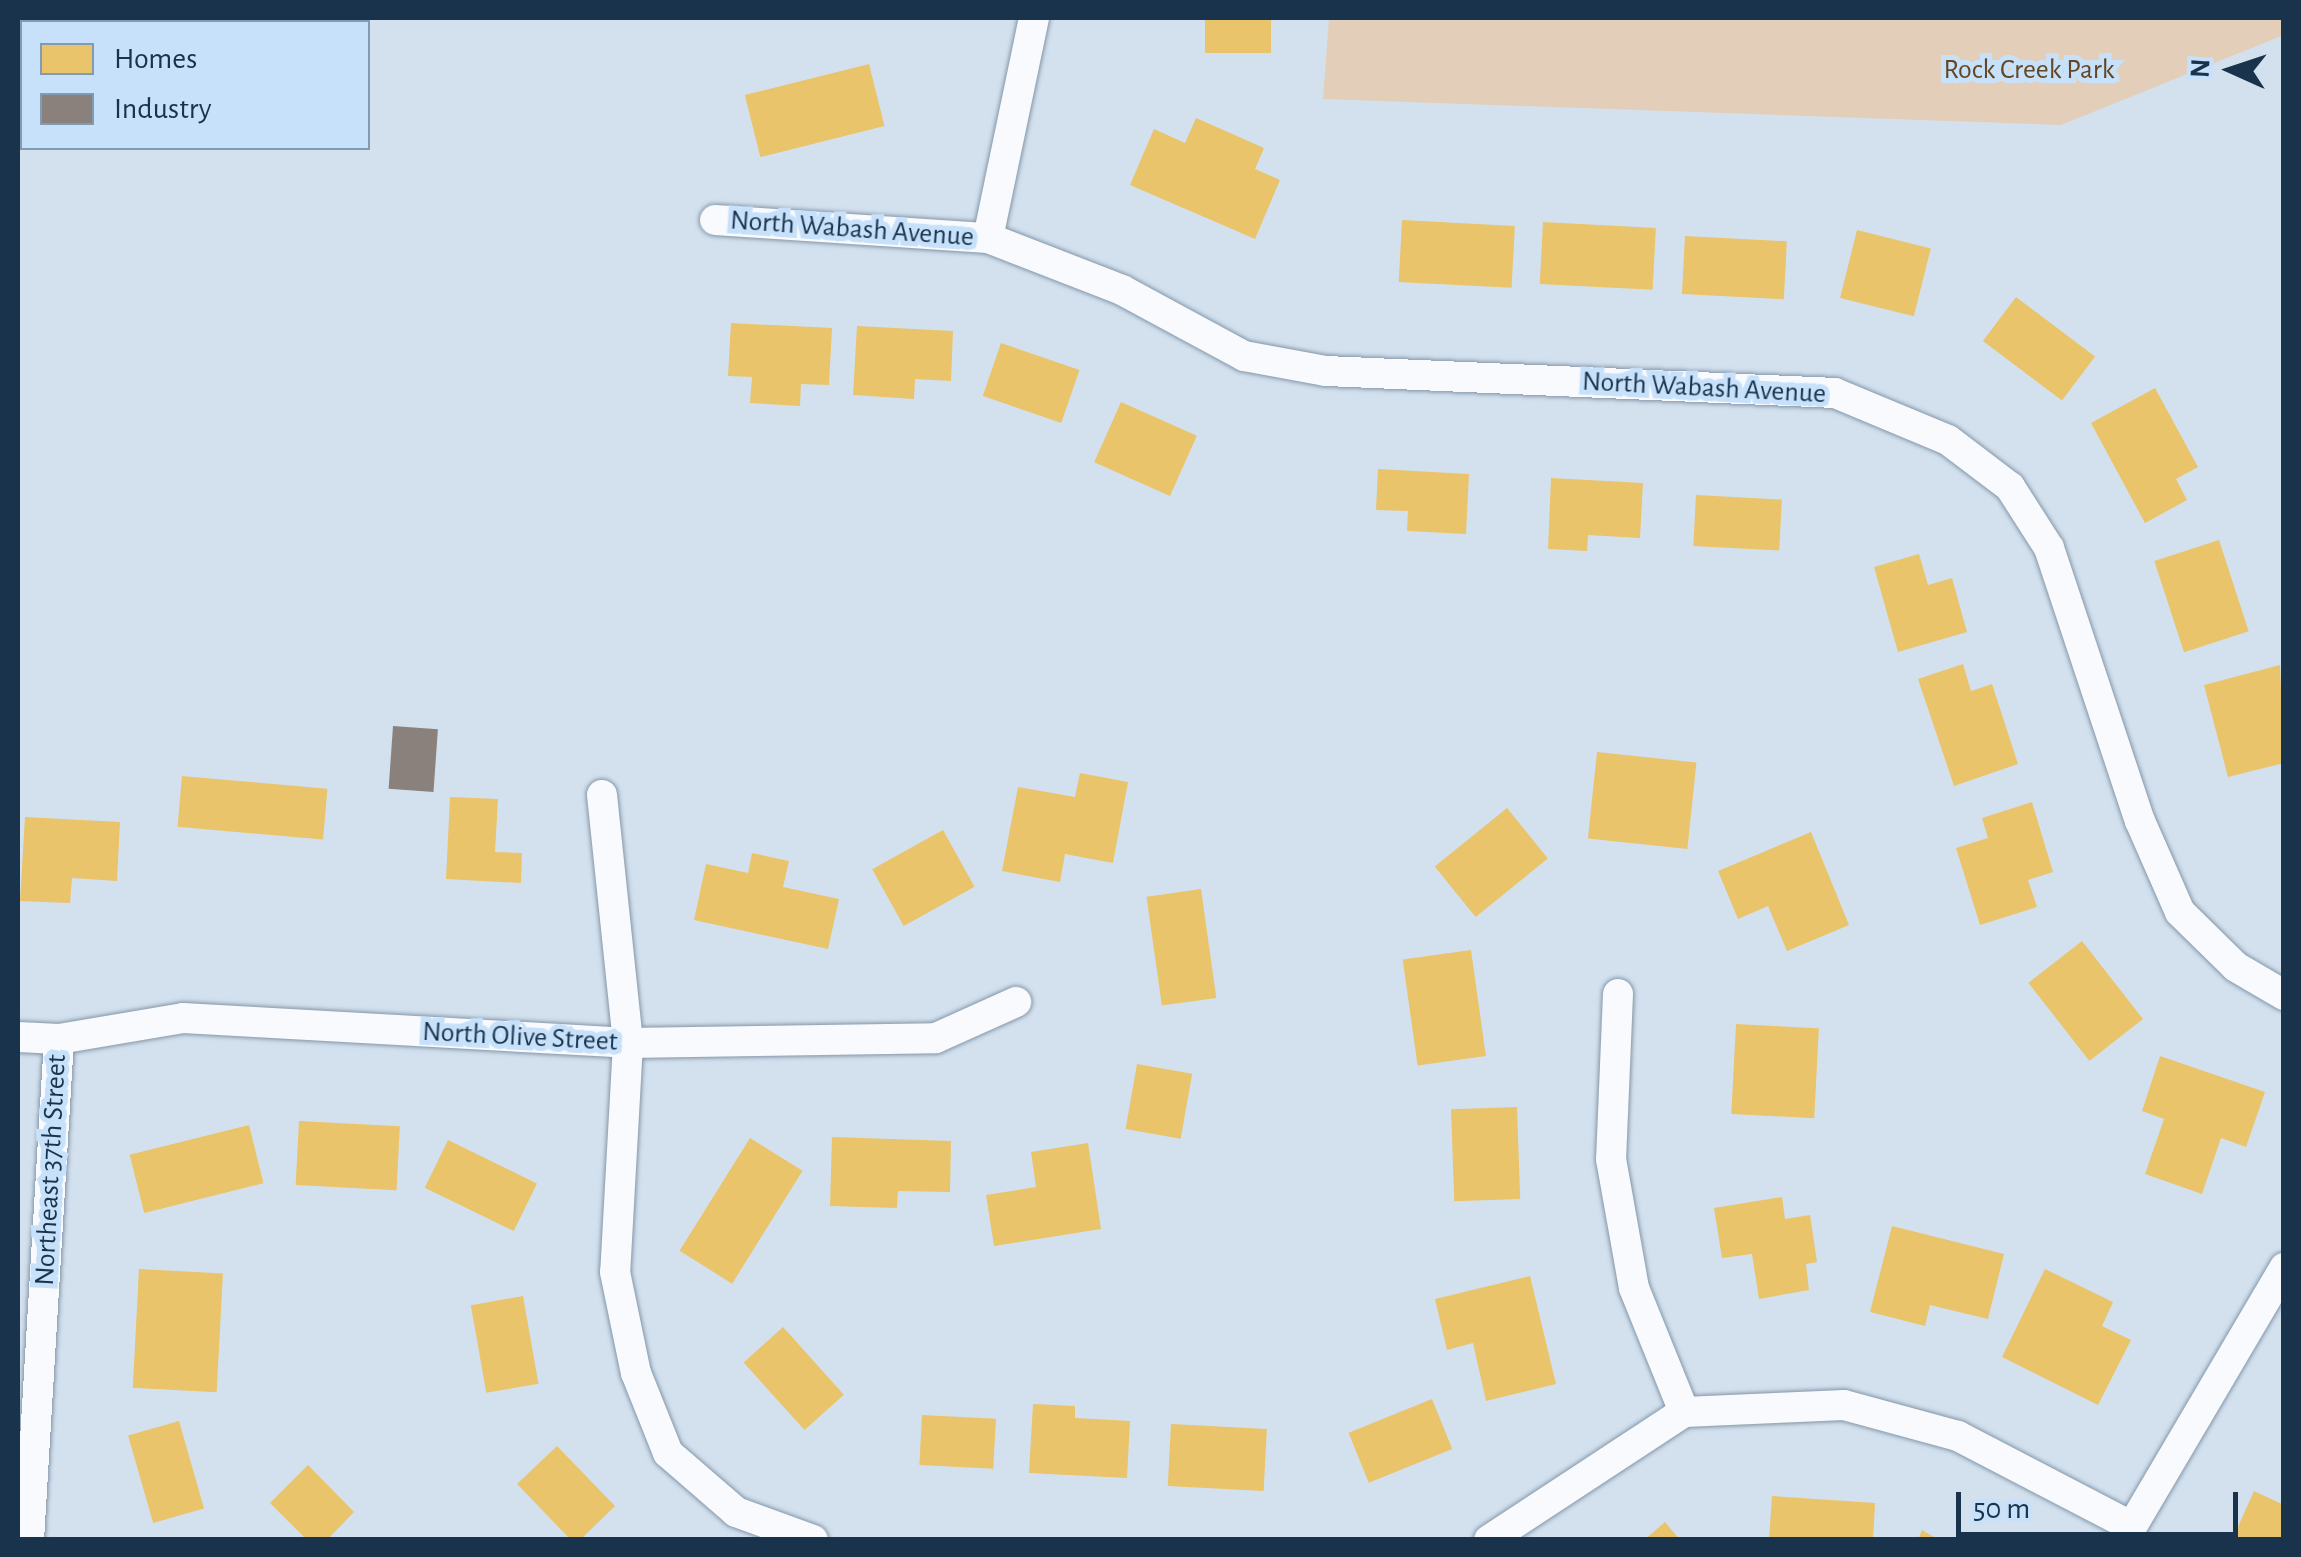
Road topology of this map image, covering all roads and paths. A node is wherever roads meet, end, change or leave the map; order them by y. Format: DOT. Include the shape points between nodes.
graph roads {
  1 [pos="1034,18"];
  2 [pos="715,220"];
  3 [pos="988,238"];
  4 [pos="602,795"];
  5 [pos="1618,994"];
  6 [pos="2284,995"];
  7 [pos="1016,1002"];
  8 [pos="18,1037"];
  9 [pos="59,1039"];
  10 [pos="628,1042"];
  11 [pos="2284,1268"];
  12 [pos="1684,1412"];
  13 [pos="2128,1533"];
  14 [pos="29,1540"];
  15 [pos="813,1540"];
  16 [pos="1488,1540"];
  1 -- 3 [label="street, North Wabash Avenue"];
  2 -- 3 [label="street, North Wabash Avenue"];
  3 -- 6 [label="street, North Wabash Avenue" via="1122,290 1244,356 1326,370 1835,393 1948,440 2010,487 2050,548 2140,822 2180,912 2236,967"];
  4 -- 10 [label="street"];
  5 -- 12 [label="street" via="1611,1159 1634,1288"];
  7 -- 10 [label="street, North Olive Street" via="936,1038"];
  8 -- 9 [label="street, North Olive Street"];
  9 -- 10 [label="street, North Olive Street" via="183,1018"];
  9 -- 14 [label="street, Northeast 37th Street"];
  10 -- 15 [label="street" via="615,1272 636,1373 668,1453 736,1512"];
  11 -- 13 [label="street"];
  12 -- 13 [label="street" via="1844,1405 1958,1436"];
  12 -- 16 [label="street"];
}
